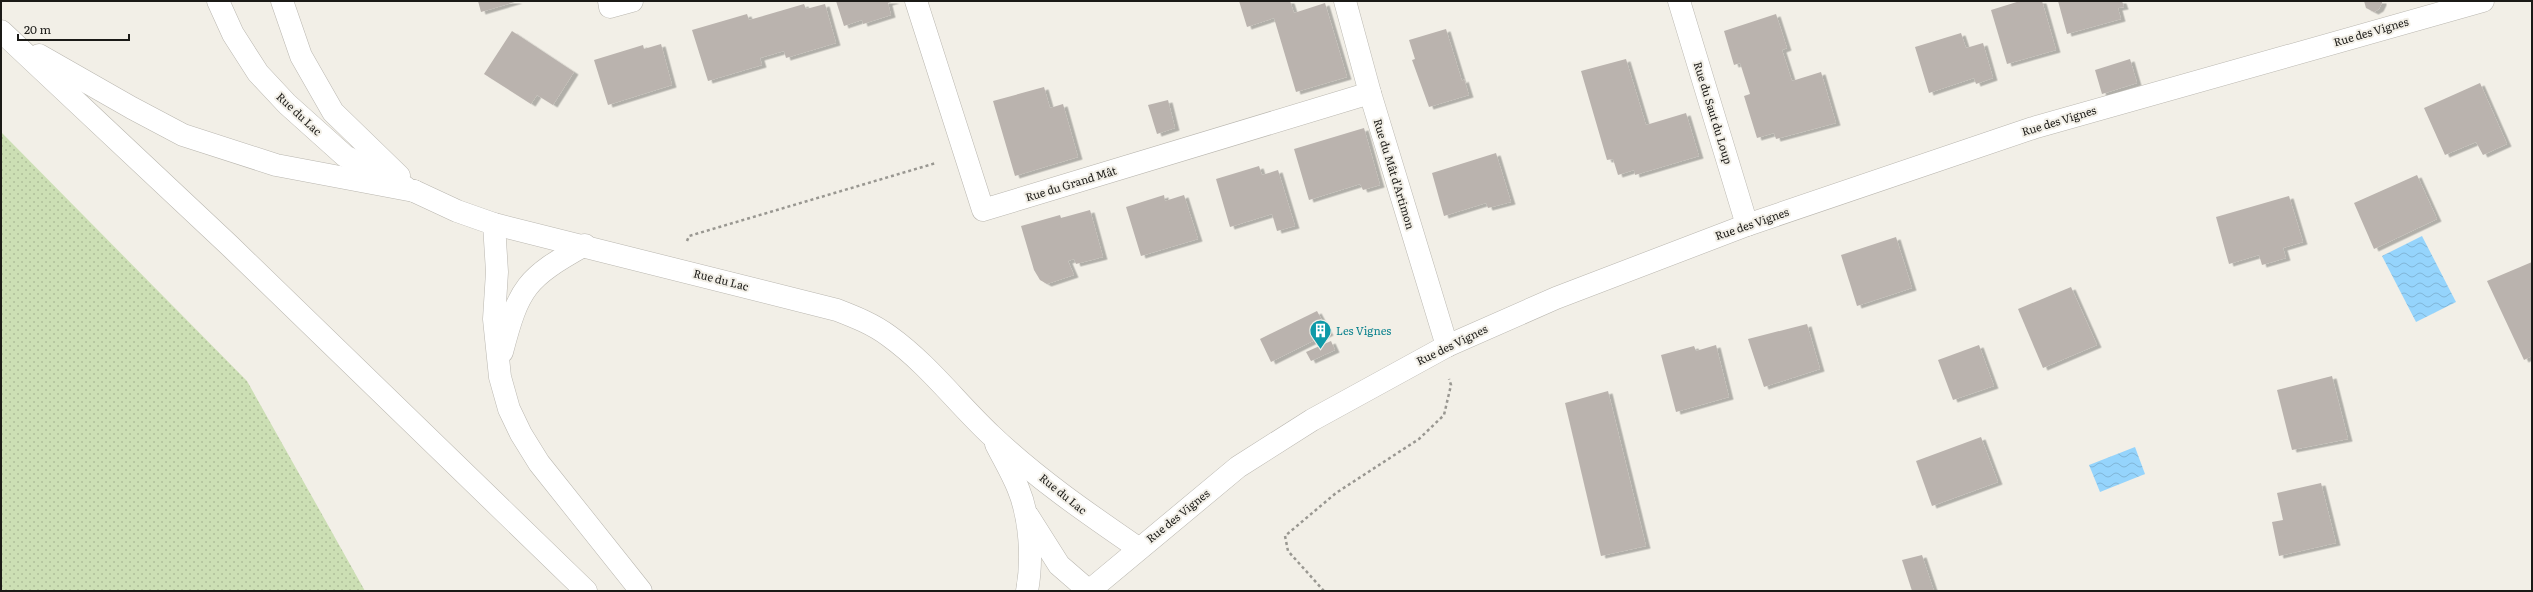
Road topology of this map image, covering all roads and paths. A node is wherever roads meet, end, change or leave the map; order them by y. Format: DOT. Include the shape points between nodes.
graph roads {
  1 [pos="218,1"];
  2 [pos="282,1"];
  3 [pos="609,1"];
  4 [pos="632,1"];
  5 [pos="916,1"];
  6 [pos="1345,1"];
  7 [pos="1679,1"];
  8 [pos="2483,1"];
  9 [pos="3,34"];
  10 [pos="1370,94"];
  11 [pos="965,154"];
  12 [pos="414,191"];
  13 [pos="494,224"];
  14 [pos="1747,225"];
  15 [pos="724,226"];
  16 [pos="585,245"];
  17 [pos="1446,346"];
  18 [pos="498,364"];
  19 [pos="1445,372"];
  20 [pos="991,436"];
  21 [pos="1025,512"];
  22 [pos="1138,548"];
  23 [pos="586,591"];
  24 [pos="641,591"];
  25 [pos="1027,591"];
  26 [pos="1089,591"];
  27 [pos="1324,591"];
  1 -- 12 [label="street, Rue du Lac" via="233,34 258,73 287,104 345,156"];
  2 -- 12 [label="street, Rue du Lac" via="301,56 333,112"];
  3 -- 4 [label="street" via="610,7"];
  5 -- 11 [label="street, Rue du Grand Mât"];
  6 -- 10 [label="street, Rue du Mât d'Artimon"];
  7 -- 14 [label="street, Rue du Saut du Loup"];
  8 -- 14 [label="street, Rue des Vignes" via="2033,128"];
  9 -- 12 [label="street" via="132,108 183,134 276,165"];
  9 -- 23 [label="street" via="230,246"];
  10 -- 11 [label="street, Rue du Grand Mât" via="983,210"];
  10 -- 17 [label="street, Rue du Mât d'Artimon"];
  11 -- 15 [label="path"];
  12 -- 13 [label="street, Rue du Lac" via="457,212"];
  13 -- 16 [label="street, Rue du Lac"];
  13 -- 18 [label="street" via="497,272 494,319"];
  14 -- 17 [label="street, Rue des Vignes" via="1556,298"];
  16 -- 18 [label="street" via="536,275 525,287 512,318"];
  16 -- 20 [label="street, Rue du Lac" via="838,310 864,320 910,353"];
  17 -- 22 [label="street, Rue des Vignes" via="1312,420 1238,467"];
  18 -- 24 [label="street" via="509,409 524,440 539,463"];
  19 -- 27 [label="path" via="1451,385 1444,415 1419,439 1336,494 1285,536 1288,551"];
  20 -- 21 [label="street, Rue du Lac" via="1018,488"];
  20 -- 22 [label="street, Rue du Lac" via="1073,504"];
  21 -- 25 [label="street, Rue du Lac" via="1030,557"];
  21 -- 26 [label="street, Rue du Lac" via="1059,565"];
  22 -- 26 [label="street, Rue des Vignes"];
}
